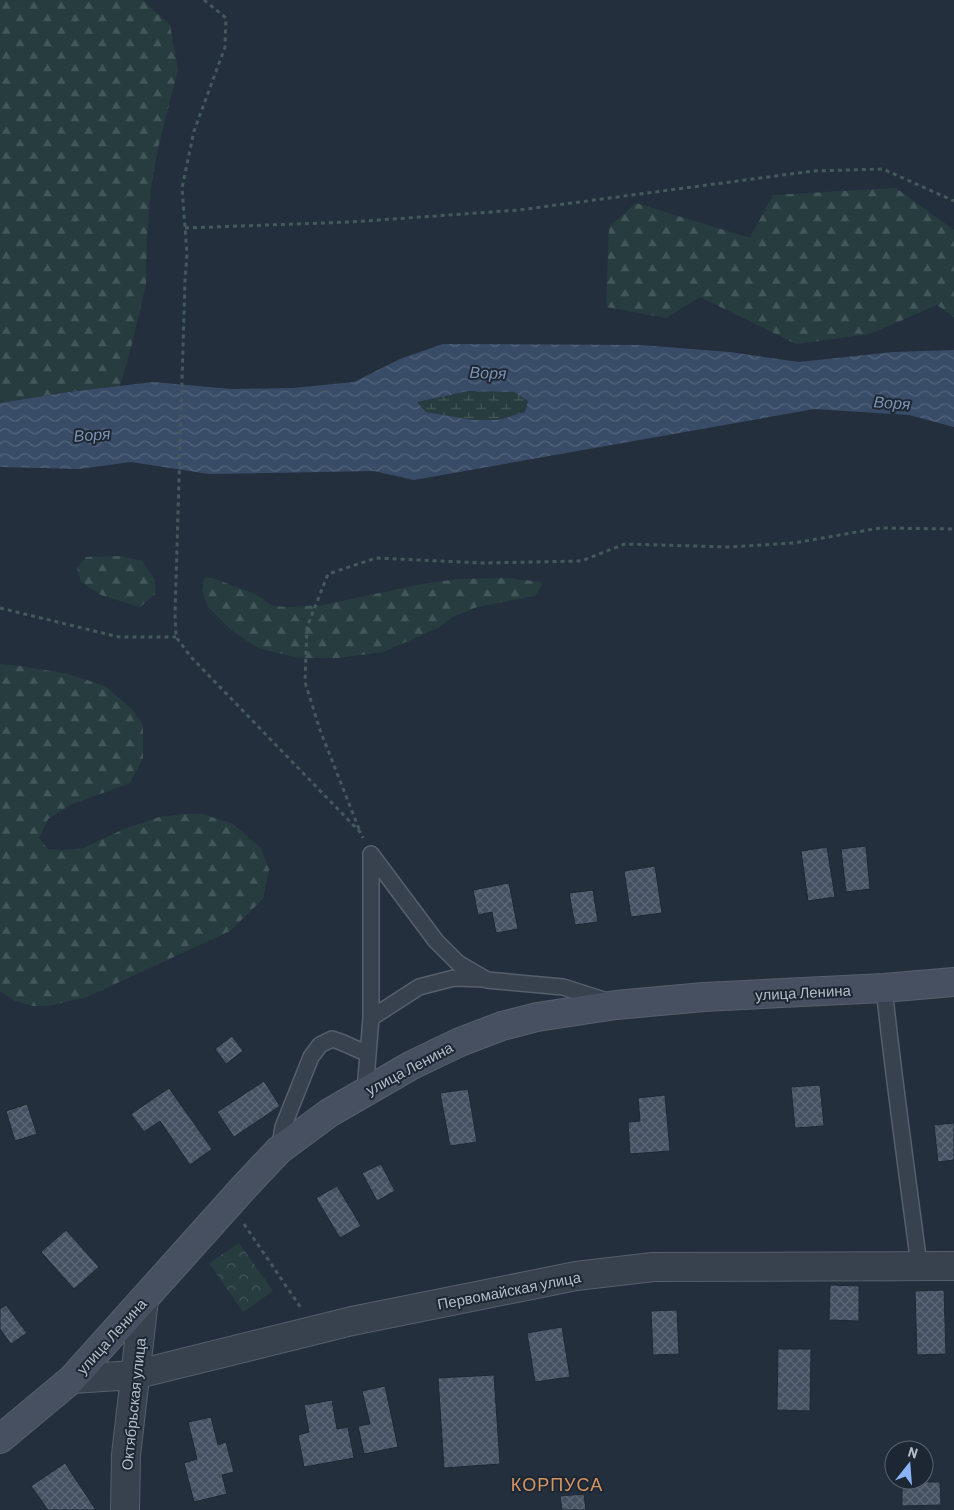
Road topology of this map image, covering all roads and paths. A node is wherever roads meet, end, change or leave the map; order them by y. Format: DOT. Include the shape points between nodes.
graph roads {
  1 [pos="204,0"];
  2 [pos="954,201"];
  3 [pos="185,228"];
  4 [pos="954,529"];
  5 [pos="0,608"];
  6 [pos="176,637"];
  7 [pos="360,832"];
  8 [pos="371,854"];
  9 [pos="487,980"];
  10 [pos="954,982"];
  11 [pos="884,988"];
  12 [pos="616,1005"];
  13 [pos="371,1018"];
  14 [pos="368,1054"];
  15 [pos="365,1091"];
  16 [pos="280,1150"];
  17 [pos="230,1203"];
  18 [pos="919,1265"];
  19 [pos="954,1266"];
  20 [pos="144,1299"];
  21 [pos="316,1329"];
  22 [pos="134,1375"];
  23 [pos="72,1379"];
  24 [pos="0,1439"];
  25 [pos="125,1510"];
  1 -- 3 [label="path" via="226,18 225,47 194,130 182,188"];
  2 -- 3 [label="path" via="883,169 823,171 519,210 351,222"];
  3 -- 6 [label="path" via="187,254"];
  4 -- 7 [label="path" via="880,528 794,543 729,547 625,544 581,561 483,563 376,558 328,574 307,627 305,682"];
  5 -- 6 [label="path" via="119,637"];
  6 -- 7 [label="path" via="191,657"];
  7 -- 8 [label="path"];
  8 -- 9 [label="lane" via="436,941 458,964"];
  8 -- 13 [label="lane"];
  9 -- 12 [label="lane" via="563,987"];
  9 -- 13 [label="lane" via="454,978 419,987"];
  10 -- 11 [label="street, улица Ленина"];
  11 -- 12 [label="street, улица Ленина"];
  11 -- 18 [label="lane"];
  12 -- 15 [label="street, улица Ленина" via="537,1017 502,1026 460,1042"];
  13 -- 14 [label="lane"];
  14 -- 15 [label="lane"];
  14 -- 16 [label="lane" via="332,1039 320,1045 311,1056 283,1127"];
  15 -- 16 [label="street, улица Ленина" via="328,1113"];
  16 -- 17 [label="street, улица Ленина"];
  17 -- 20 [label="street, улица Ленина"];
  17 -- 21 [label="path"];
  18 -- 19 [label="street, Первомайская улица"];
  18 -- 21 [label="street, Первомайская улица" via="653,1266 494,1291"];
  20 -- 22 [label="street, Октябрьская улица"];
  20 -- 23 [label="street, улица Ленина"];
  21 -- 22 [label="street, Первомайская улица"];
  22 -- 23 [label="street, Первомайская улица"];
  22 -- 25 [label="street, Октябрьская улица" via="126,1455"];
  23 -- 24 [label="street, улица Ленина"];
}
